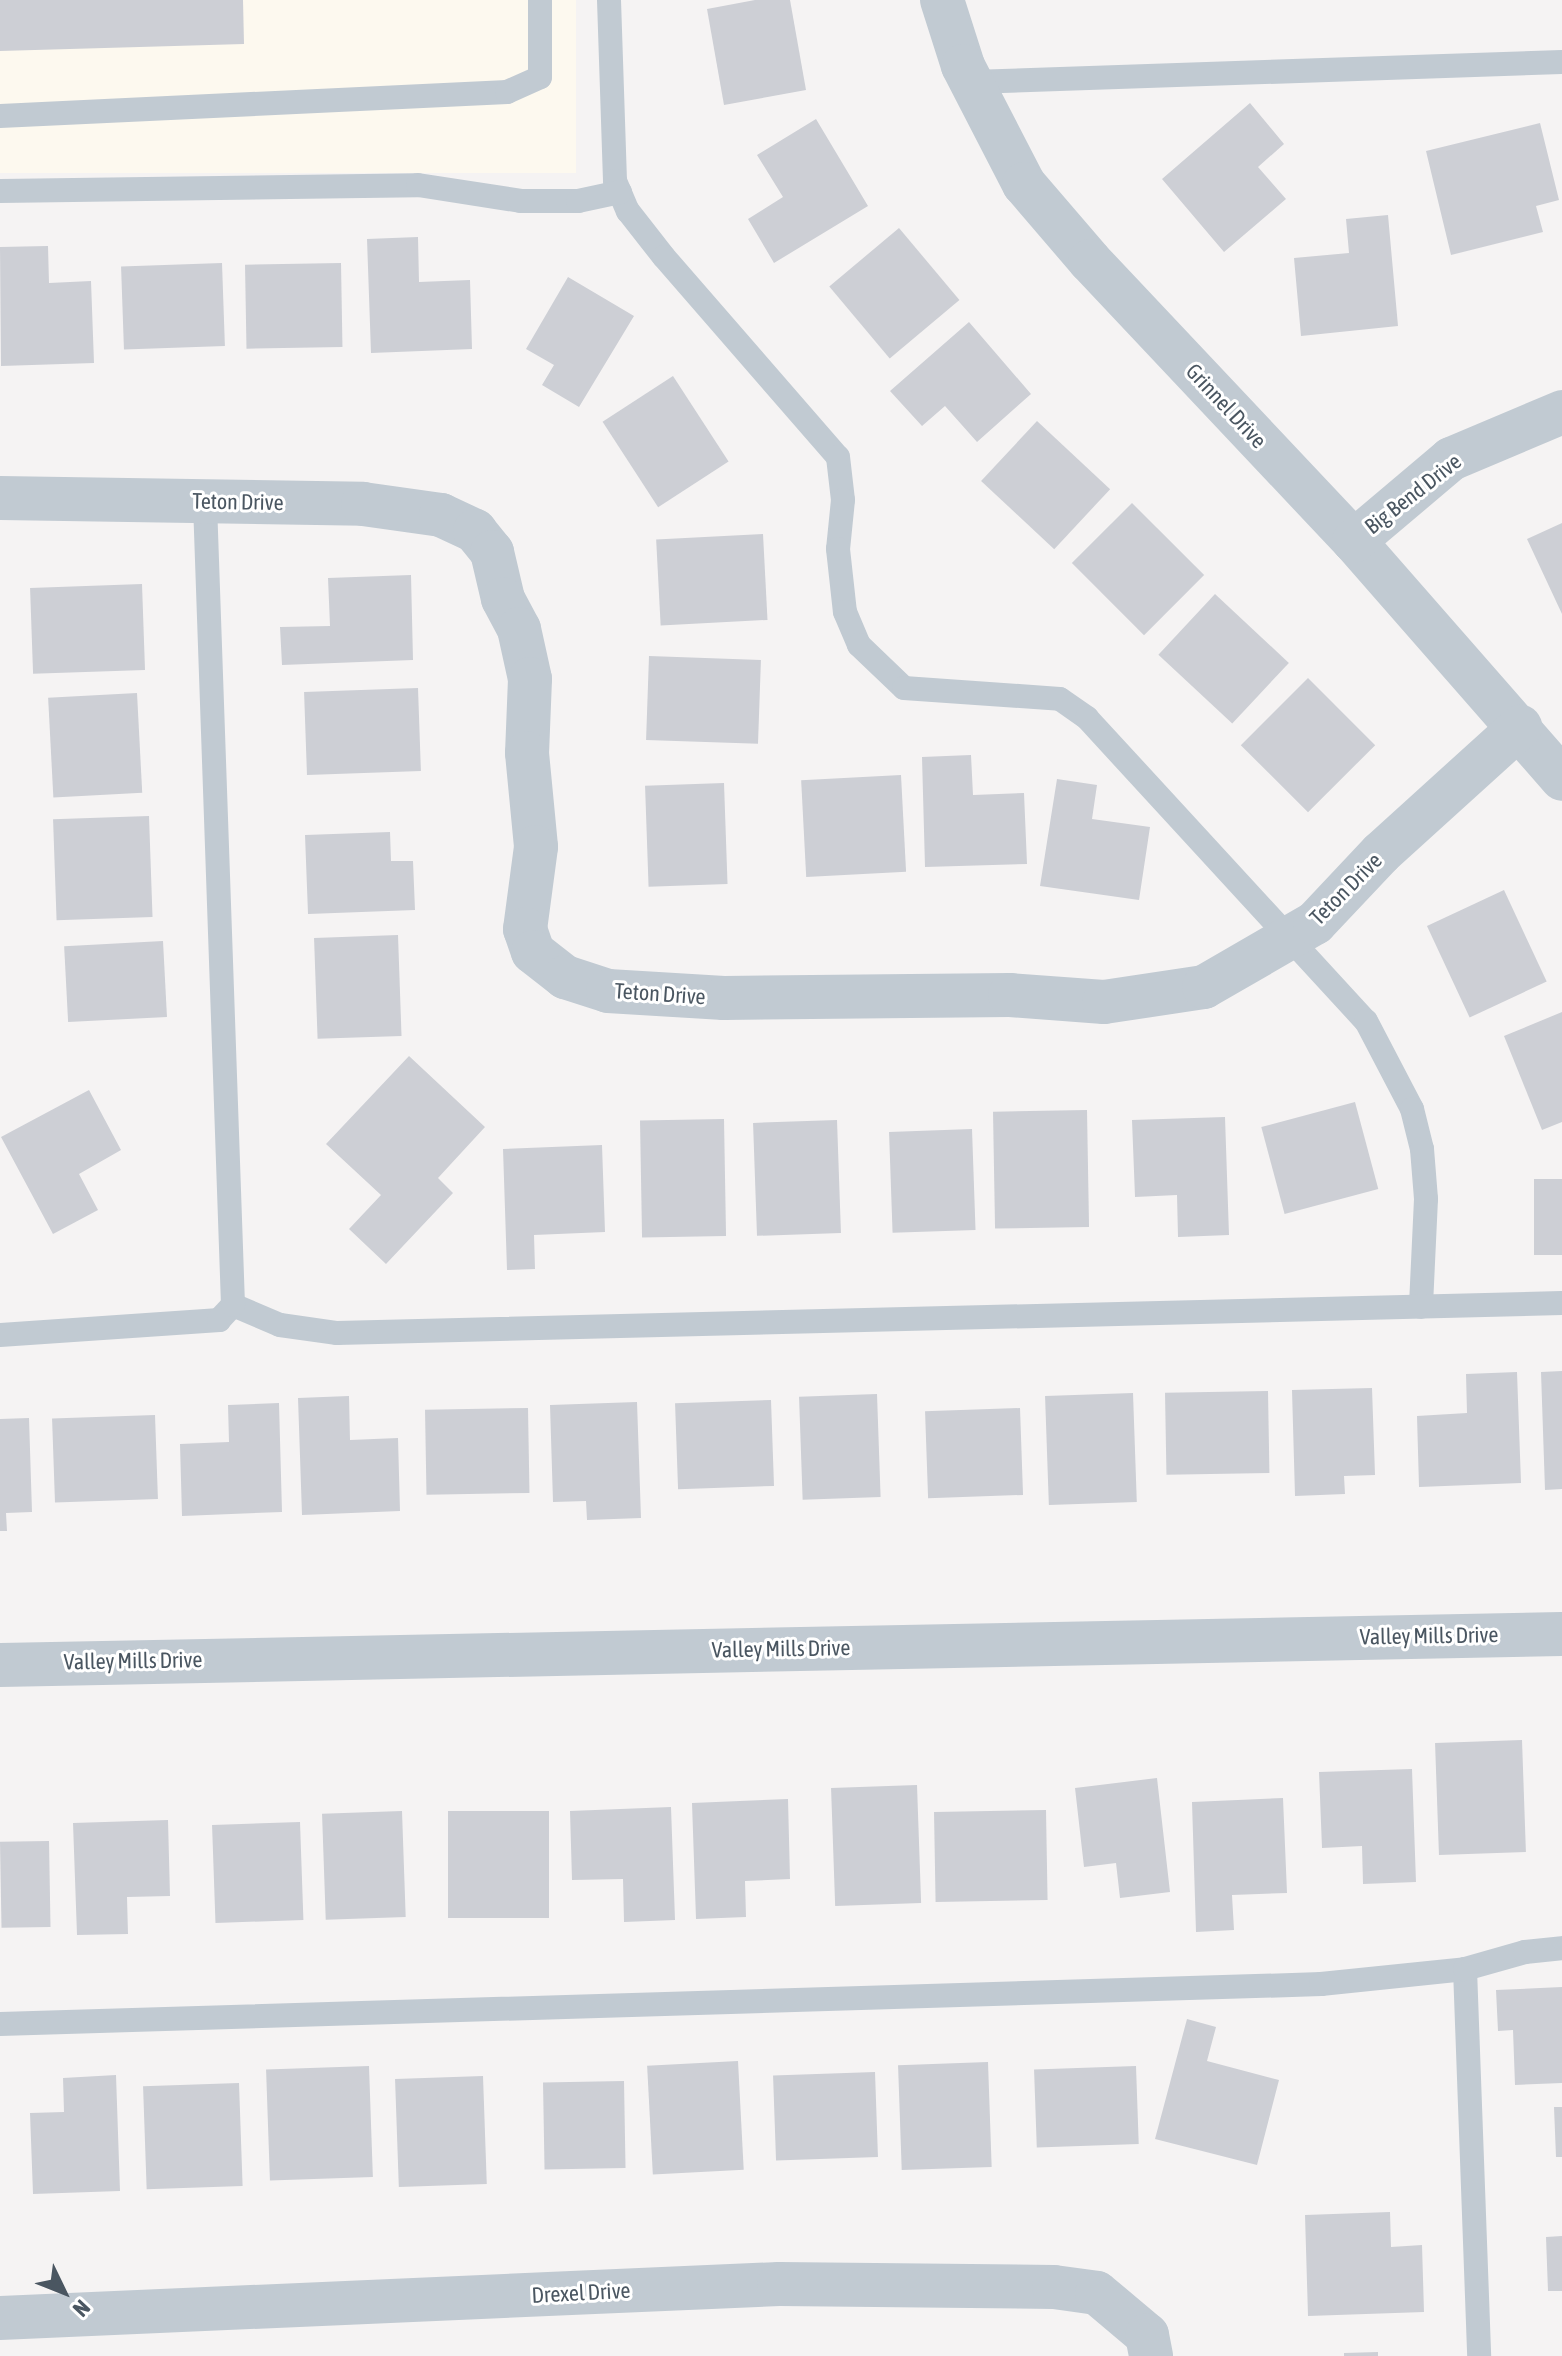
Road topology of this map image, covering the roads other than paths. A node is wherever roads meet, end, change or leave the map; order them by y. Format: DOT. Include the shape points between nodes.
graph roads {
  1 [pos="540,0"];
  2 [pos="609,0"];
  3 [pos="942,0"];
  4 [pos="1562,62"];
  5 [pos="971,82"];
  6 [pos="0,116"];
  7 [pos="0,191"];
  8 [pos="620,192"];
  9 [pos="1562,412"];
  10 [pos="0,498"];
  11 [pos="205,502"];
  12 [pos="1354,541"];
  13 [pos="1520,727"];
  14 [pos="1560,772"];
  15 [pos="1289,940"];
  16 [pos="1562,1303"];
  17 [pos="233,1305"];
  18 [pos="1421,1307"];
  19 [pos="0,1335"];
  20 [pos="1562,1634"];
  21 [pos="0,1665"];
  22 [pos="1562,1948"];
  23 [pos="1465,1969"];
  24 [pos="0,2024"];
  25 [pos="0,2318"];
  26 [pos="1149,2346"];
  27 [pos="1479,2356"];
  1 -- 6 [label="lane" via="540,77 507,92"];
  2 -- 8 [label="lane" via="615,181"];
  3 -- 5 [label="street, Grinnel Drive"];
  4 -- 5 [label="lane"];
  5 -- 12 [label="street, Grinnel Drive" via="1024,184"];
  7 -- 8 [label="lane" via="418,185 521,201 578,201"];
  8 -- 15 [label="lane" via="664,257 838,457 843,500 838,549 845,612 859,645 904,688 1060,699 1108,739"];
  9 -- 12 [label="street, Big Bend Drive" via="1451,459"];
  10 -- 11 [label="street, Teton Drive"];
  11 -- 15 [label="street, Teton Drive" via="363,504 441,515 475,531 492,552 530,679 527,753 536,847 525,929 533,952 565,977 608,991 724,998 1010,995 1104,1002 1204,987"];
  11 -- 17 [label="lane"];
  12 -- 13 [label="street, Grinnel Drive"];
  13 -- 14 [label="street, Grinnel Drive"];
  13 -- 15 [label="street, Teton Drive" via="1381,853 1315,923"];
  15 -- 18 [label="lane" via="1366,1021 1412,1109 1426,1199"];
  16 -- 18 [label="lane"];
  17 -- 18 [label="lane" via="280,1325 337,1333"];
  17 -- 19 [label="lane" via="219,1320"];
  20 -- 21 [label="street, Valley Mills Drive"];
  22 -- 23 [label="lane"];
  23 -- 24 [label="lane" via="1321,1984"];
  23 -- 27 [label="lane"];
  25 -- 26 [label="street, Drexel Drive" via="779,2284 1054,2287 1097,2293"];
}
